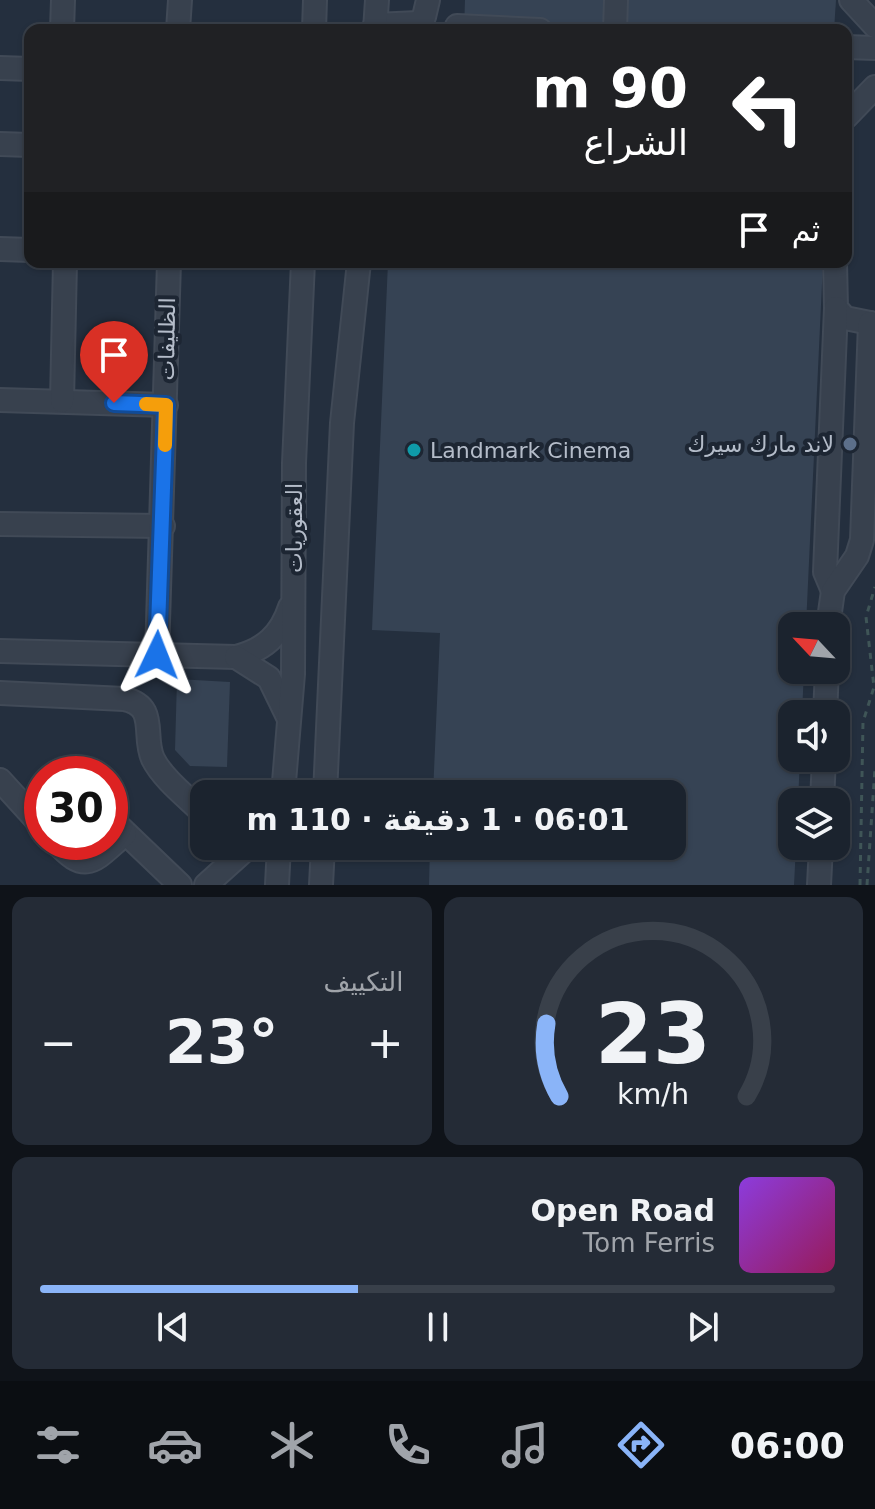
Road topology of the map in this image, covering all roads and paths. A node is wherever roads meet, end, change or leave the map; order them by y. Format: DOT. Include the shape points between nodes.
graph roads {
  1 [pos="63,0"];
  2 [pos="180,0"];
  3 [pos="315,0"];
  4 [pos="377,0"];
  5 [pos="428,0"];
  6 [pos="616,0"];
  7 [pos="851,0"];
  8 [pos="62,24"];
  9 [pos="178,24"];
  10 [pos="314,24"];
  11 [pos="375,24"];
  12 [pos="409,24"];
  13 [pos="615,24"];
  14 [pos="875,26"];
  15 [pos="852,47"];
  16 [pos="875,48"];
  17 [pos="0,68"];
  18 [pos="24,69"];
  19 [pos="875,87"];
  20 [pos="852,111"];
  21 [pos="0,144"];
  22 [pos="24,145"];
  23 [pos="0,249"];
  24 [pos="24,250"];
  25 [pos="65,268"];
  26 [pos="169,268"];
  27 [pos="303,268"];
  28 [pos="358,268"];
  29 [pos="835,268"];
  30 [pos="836,308"];
  31 [pos="873,323"];
  32 [pos="0,400"];
  33 [pos="62,401"];
  34 [pos="867,403"];
  35 [pos="166,405"];
  36 [pos="832,405"];
  37 [pos="0,524"];
  38 [pos="163,526"];
  39 [pos="875,587"];
  40 [pos="833,591"];
  41 [pos="293,597"];
  42 [pos="830,612"];
  43 [pos="0,651"];
  44 [pos="157,655"];
  45 [pos="236,657"];
  46 [pos="0,693"];
  47 [pos="289,718"];
  48 [pos="875,768"];
  49 [pos="0,780"];
  50 [pos="284,780"];
  51 [pos="326,780"];
  52 [pos="190,800"];
  53 [pos="24,806"];
  54 [pos="128,836"];
  55 [pos="72,860"];
  56 [pos="93,860"];
  57 [pos="231,860"];
  58 [pos="279,860"];
  59 [pos="322,860"];
  60 [pos="820,860"];
  61 [pos="278,883"];
  62 [pos="180,885"];
  63 [pos="206,885"];
  64 [pos="321,885"];
  65 [pos="819,885"];
  66 [pos="860,885"];
  67 [pos="867,885"];
  1 -- 8 [label="street"];
  2 -- 9 [label="street"];
  3 -- 10 [label="street"];
  4 -- 11 [label="street"];
  5 -- 12 [label="street" via="424,17"];
  6 -- 13 [label="street"];
  7 -- 14 [label="street"];
  15 -- 16 [label="street"];
  17 -- 18 [label="street"];
  19 -- 20 [label="street"];
  21 -- 22 [label="street"];
  23 -- 24 [label="street"];
  25 -- 33 [label="street"];
  26 -- 35 [label="street, الظليفات"];
  27 -- 41 [label="street, العقوريات"];
  28 -- 51 [label="street" via="342,423"];
  29 -- 30 [label="street"];
  30 -- 31 [label="street" via="845,318"];
  30 -- 36 [label="street"];
  31 -- 34 [label="street"];
  32 -- 33 [label="street"];
  33 -- 35 [label="street"];
  34 -- 36 [label="street"];
  34 -- 40 [label="street" via="862,540"];
  35 -- 38 [label="street, الظليفات"];
  36 -- 40 [label="street" via="825,572"];
  37 -- 38 [label="street"];
  38 -- 44 [label="street, الظليفات"];
  39 -- 66 [label="path" via="866,617 874,687 863,722"];
  40 -- 42 [label="street"];
  41 -- 45 [label="street" via="276,636"];
  41 -- 47 [label="street, العقوريات"];
  43 -- 44 [label="street"];
  44 -- 45 [label="street"];
  45 -- 47 [label="street" via="269,678"];
  46 -- 52 [label="street" via="138,703 147,715 149,747 157,766"];
  47 -- 50 [label="street, العقوريات"];
  48 -- 67 [label="path"];
  49 -- 53 [label="street"];
  54 -- 62 [label="street"];
  55 -- 56 [label="street"];
  57 -- 63 [label="street"];
  58 -- 61 [label="street"];
  59 -- 64 [label="street"];
  60 -- 65 [label="street"];
}
